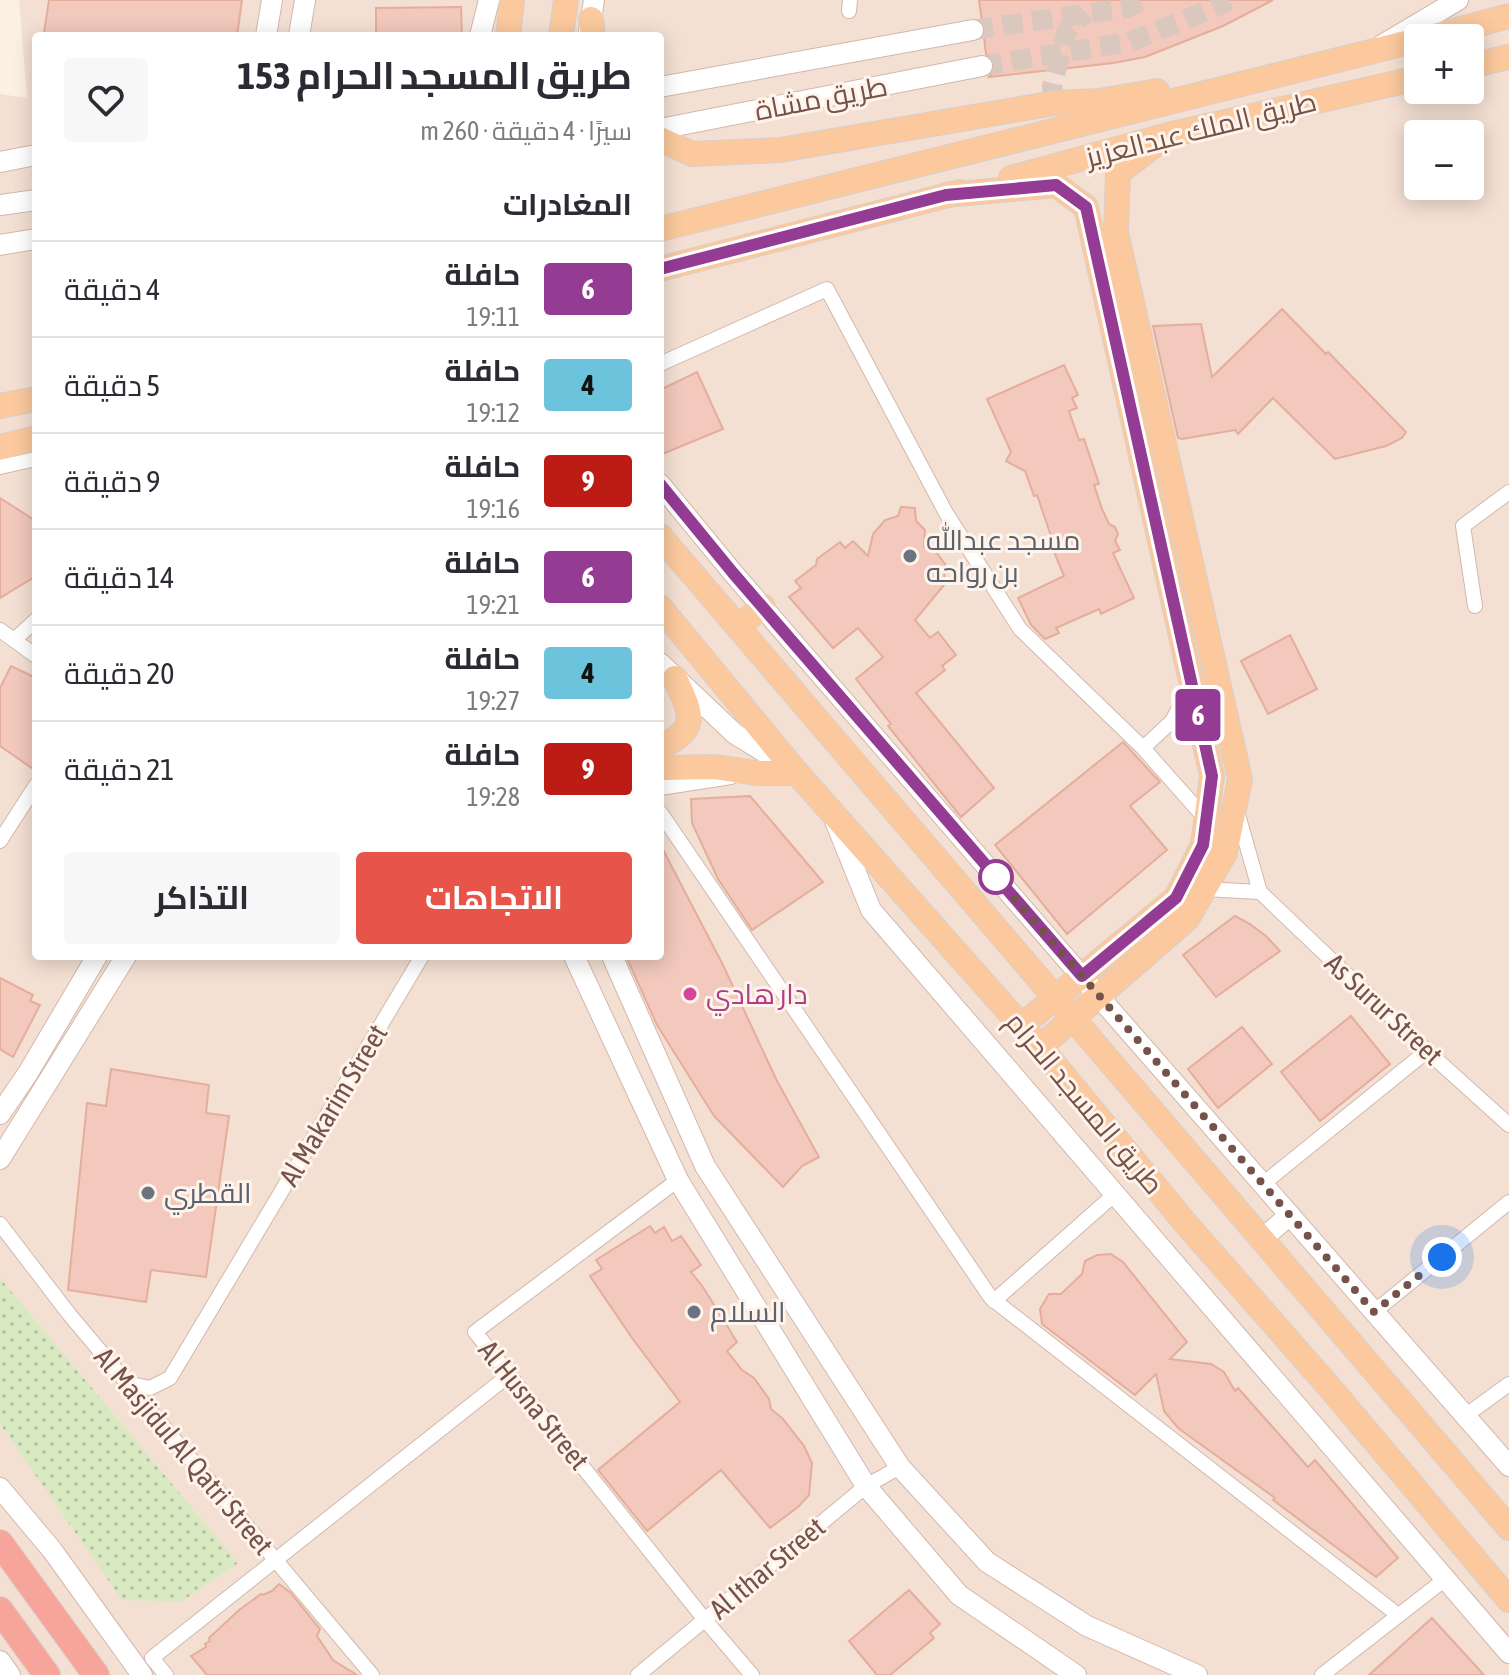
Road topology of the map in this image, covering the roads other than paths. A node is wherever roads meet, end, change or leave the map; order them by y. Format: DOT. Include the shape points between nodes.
graph roads {
  1 [pos="272,0"];
  2 [pos="305,0"];
  3 [pos="489,0"];
  4 [pos="512,0"];
  5 [pos="566,0"];
  6 [pos="1458,0"];
  7 [pos="1509,16"];
  8 [pos="1479,24"];
  9 [pos="973,30"];
  10 [pos="267,32"];
  11 [pos="300,32"];
  12 [pos="481,32"];
  13 [pos="508,32"];
  14 [pos="562,32"];
  15 [pos="1404,44"];
  16 [pos="1359,56"];
  17 [pos="1509,57"];
  18 [pos="1484,63"];
  19 [pos="982,66"];
  20 [pos="1404,81"];
  21 [pos="664,86"];
  22 [pos="664,128"];
  23 [pos="1168,135"];
  24 [pos="664,141"];
  25 [pos="32,156"];
  26 [pos="0,162"];
  27 [pos="946,195"];
  28 [pos="32,201"];
  29 [pos="0,205"];
  30 [pos="664,228"];
  31 [pos="32,240"];
  32 [pos="0,245"];
  33 [pos="664,268"];
  34 [pos="664,362"];
  35 [pos="32,400"];
  36 [pos="0,406"];
  37 [pos="32,439"];
  38 [pos="0,447"];
  39 [pos="32,460"];
  40 [pos="0,467"];
  41 [pos="664,489"];
  42 [pos="1509,492"];
  43 [pos="664,541"];
  44 [pos="1475,606"];
  45 [pos="763,607"];
  46 [pos="664,612"];
  47 [pos="32,624"];
  48 [pos="738,626"];
  49 [pos="0,630"];
  50 [pos="14,640"];
  51 [pos="32,653"];
  52 [pos="667,670"];
  53 [pos="1192,686"];
  54 [pos="664,745"];
  55 [pos="1143,748"];
  56 [pos="664,768"];
  57 [pos="757,773"];
  58 [pos="797,773"];
  59 [pos="664,787"];
  60 [pos="32,791"];
  61 [pos="1235,803"];
  62 [pos="831,809"];
  63 [pos="664,818"];
  64 [pos="1205,818"];
  65 [pos="0,841"];
  66 [pos="1204,889"];
  67 [pos="1260,892"];
  68 [pos="95,960"];
  69 [pos="124,960"];
  70 [pos="420,960"];
  71 [pos="576,960"];
  72 [pos="614,960"];
  73 [pos="1082,976"];
  74 [pos="1099,996"];
  75 [pos="1056,998"];
  76 [pos="1073,1019"];
  77 [pos="1021,1026"];
  78 [pos="1040,1047"];
  79 [pos="1427,1051"];
  80 [pos="0,1114"];
  81 [pos="1509,1125"];
  82 [pos="0,1159"];
  83 [pos="678,1180"];
  84 [pos="1263,1184"];
  85 [pos="1115,1194"];
  86 [pos="1509,1202"];
  87 [pos="1290,1215"];
  88 [pos="0,1224"];
  89 [pos="1187,1225"];
  90 [pos="1262,1239"];
  91 [pos="1162,1249"];
  92 [pos="994,1301"];
  93 [pos="1374,1312"];
  94 [pos="509,1375"];
  95 [pos="127,1382"];
  96 [pos="1509,1384"];
  97 [pos="1465,1416"];
  98 [pos="1509,1466"];
  99 [pos="900,1467"];
  100 [pos="866,1486"];
  101 [pos="0,1488"];
  102 [pos="1509,1528"];
  103 [pos="0,1543"];
  104 [pos="276,1561"];
  105 [pos="1444,1580"];
  106 [pos="1509,1600"];
  107 [pos="1398,1615"];
  108 [pos="5,1617"];
  109 [pos="705,1620"];
  110 [pos="1509,1653"];
  111 [pos="0,1661"];
  112 [pos="10,1675"];
  113 [pos="47,1675"];
  114 [pos="96,1675"];
  115 [pos="142,1675"];
  116 [pos="166,1675"];
  117 [pos="372,1675"];
  118 [pos="638,1675"];
  119 [pos="752,1675"];
  120 [pos="1076,1675"];
  121 [pos="1197,1675"];
  122 [pos="1322,1675"];
  1 -- 10 [label="street"];
  2 -- 11 [label="street"];
  3 -- 12 [label="street"];
  4 -- 13 [label="main road"];
  5 -- 14 [label="main road"];
  6 -- 16 [label="street"];
  7 -- 8 [label="main road"];
  9 -- 21 [label="street, طريق مشاة"];
  15 -- 16 [label="main road, طريق الملك عبدالعزيز"];
  16 -- 24 [label="main road" via="780,150 692,154"];
  16 -- 30 [label="main road, طريق الملك عبدالعزيز"];
  17 -- 18 [label="main road"];
  19 -- 22 [label="street, طريق مشاة"];
  20 -- 23 [label="main road, طريق الملك عبدالعزيز"];
  23 -- 27 [label="main road, طريق الملك عبدالعزيز"];
  23 -- 61 [label="main road" via="1118,173 1116,232 1240,779"];
  25 -- 26 [label="street"];
  27 -- 33 [label="main road, طريق الملك عبدالعزيز"];
  27 -- 53 [label="main road" via="1056,185 1086,207"];
  28 -- 29 [label="street"];
  31 -- 32 [label="street"];
  34 -- 55 [label="street" via="827,289 946,513 1020,629"];
  35 -- 36 [label="main road"];
  37 -- 38 [label="main road"];
  39 -- 40 [label="street"];
  41 -- 45 [label="street"];
  42 -- 44 [label="street" via="1463,526"];
  43 -- 48 [label="main road, طريق المسجد الحرام"];
  45 -- 48 [label="main road"];
  45 -- 73 [label="street"];
  46 -- 58 [label="main road, طريق المسجد الحرام"];
  47 -- 50 [label="street"];
  48 -- 75 [label="main road, طريق المسجد الحرام"];
  49 -- 50 [label="street"];
  50 -- 51 [label="street"];
  52 -- 54 [label="main road" via="689,709 689,724"];
  52 -- 58 [label="street" via="735,734"];
  53 -- 55 [label="street" via="1172,721"];
  53 -- 64 [label="main road" via="1212,776"];
  55 -- 64 [label="street"];
  56 -- 57 [label="main road"];
  57 -- 58 [label="main road"];
  57 -- 59 [label="street"];
  58 -- 62 [label="main road, طريق المسجد الحرام"];
  60 -- 65 [label="street"];
  61 -- 66 [label="main road" via="1225,853"];
  61 -- 67 [label="street"];
  62 -- 77 [label="main road, طريق المسجد الحرام"];
  62 -- 85 [label="street" via="871,910"];
  63 -- 92 [label="street"];
  64 -- 73 [label="main road" via="1203,845 1176,898"];
  66 -- 67 [label="street"];
  66 -- 74 [label="main road" via="1187,919"];
  67 -- 79 [label="street, As Surur Street"];
  68 -- 80 [label="street"];
  69 -- 82 [label="street"];
  70 -- 95 [label="street, Al Makarim Street" via="170,1378 150,1388"];
  71 -- 83 [label="street"];
  72 -- 99 [label="street" via="705,1166"];
  73 -- 74 [label="street"];
  73 -- 75 [label="main road"];
  74 -- 76 [label="main road"];
  74 -- 84 [label="street"];
  75 -- 76 [label="main road, طريق المسجد الحرام"];
  75 -- 77 [label="main road"];
  76 -- 78 [label="main road"];
  76 -- 90 [label="main road, طريق المسجد الحرام"];
  77 -- 78 [label="main road, طريق المسجد الحرام"];
  78 -- 89 [label="main road, طريق المسجد الحرام"];
  79 -- 81 [label="street, As Surur Street"];
  79 -- 84 [label="street"];
  83 -- 94 [label="street, Al Husna Street" via="475,1332"];
  83 -- 100 [label="street"];
  84 -- 87 [label="street"];
  85 -- 91 [label="street"];
  85 -- 92 [label="street"];
  86 -- 93 [label="street"];
  87 -- 90 [label="street"];
  87 -- 93 [label="street"];
  88 -- 95 [label="street, Al Masjidul Al Qatri Street"];
  89 -- 91 [label="street"];
  89 -- 106 [label="main road, طريق المسجد الحرام"];
  90 -- 102 [label="main road, طريق المسجد الحرام"];
  91 -- 105 [label="street"];
  92 -- 107 [label="street"];
  93 -- 97 [label="street"];
  94 -- 104 [label="street"];
  94 -- 109 [label="street, Al Husna Street"];
  95 -- 104 [label="street, Al Masjidul Al Qatri Street"];
  96 -- 97 [label="street"];
  97 -- 98 [label="street"];
  99 -- 100 [label="street, Al Ithar Street"];
  99 -- 121 [label="street" via="987,1562 1087,1626"];
  100 -- 109 [label="street, Al Ithar Street"];
  100 -- 120 [label="street" via="959,1595"];
  101 -- 115 [label="street"];
  103 -- 114 [label="highway"];
  104 -- 116 [label="street" via="152,1658"];
  104 -- 117 [label="street, Al Masjidul Al Qatri Street"];
  105 -- 107 [label="street"];
  105 -- 110 [label="street"];
  107 -- 122 [label="street"];
  108 -- 113 [label="highway"];
  109 -- 118 [label="street, Al Ithar Street"];
  109 -- 119 [label="street, Al Husna Street"];
  111 -- 112 [label="street"];
}
